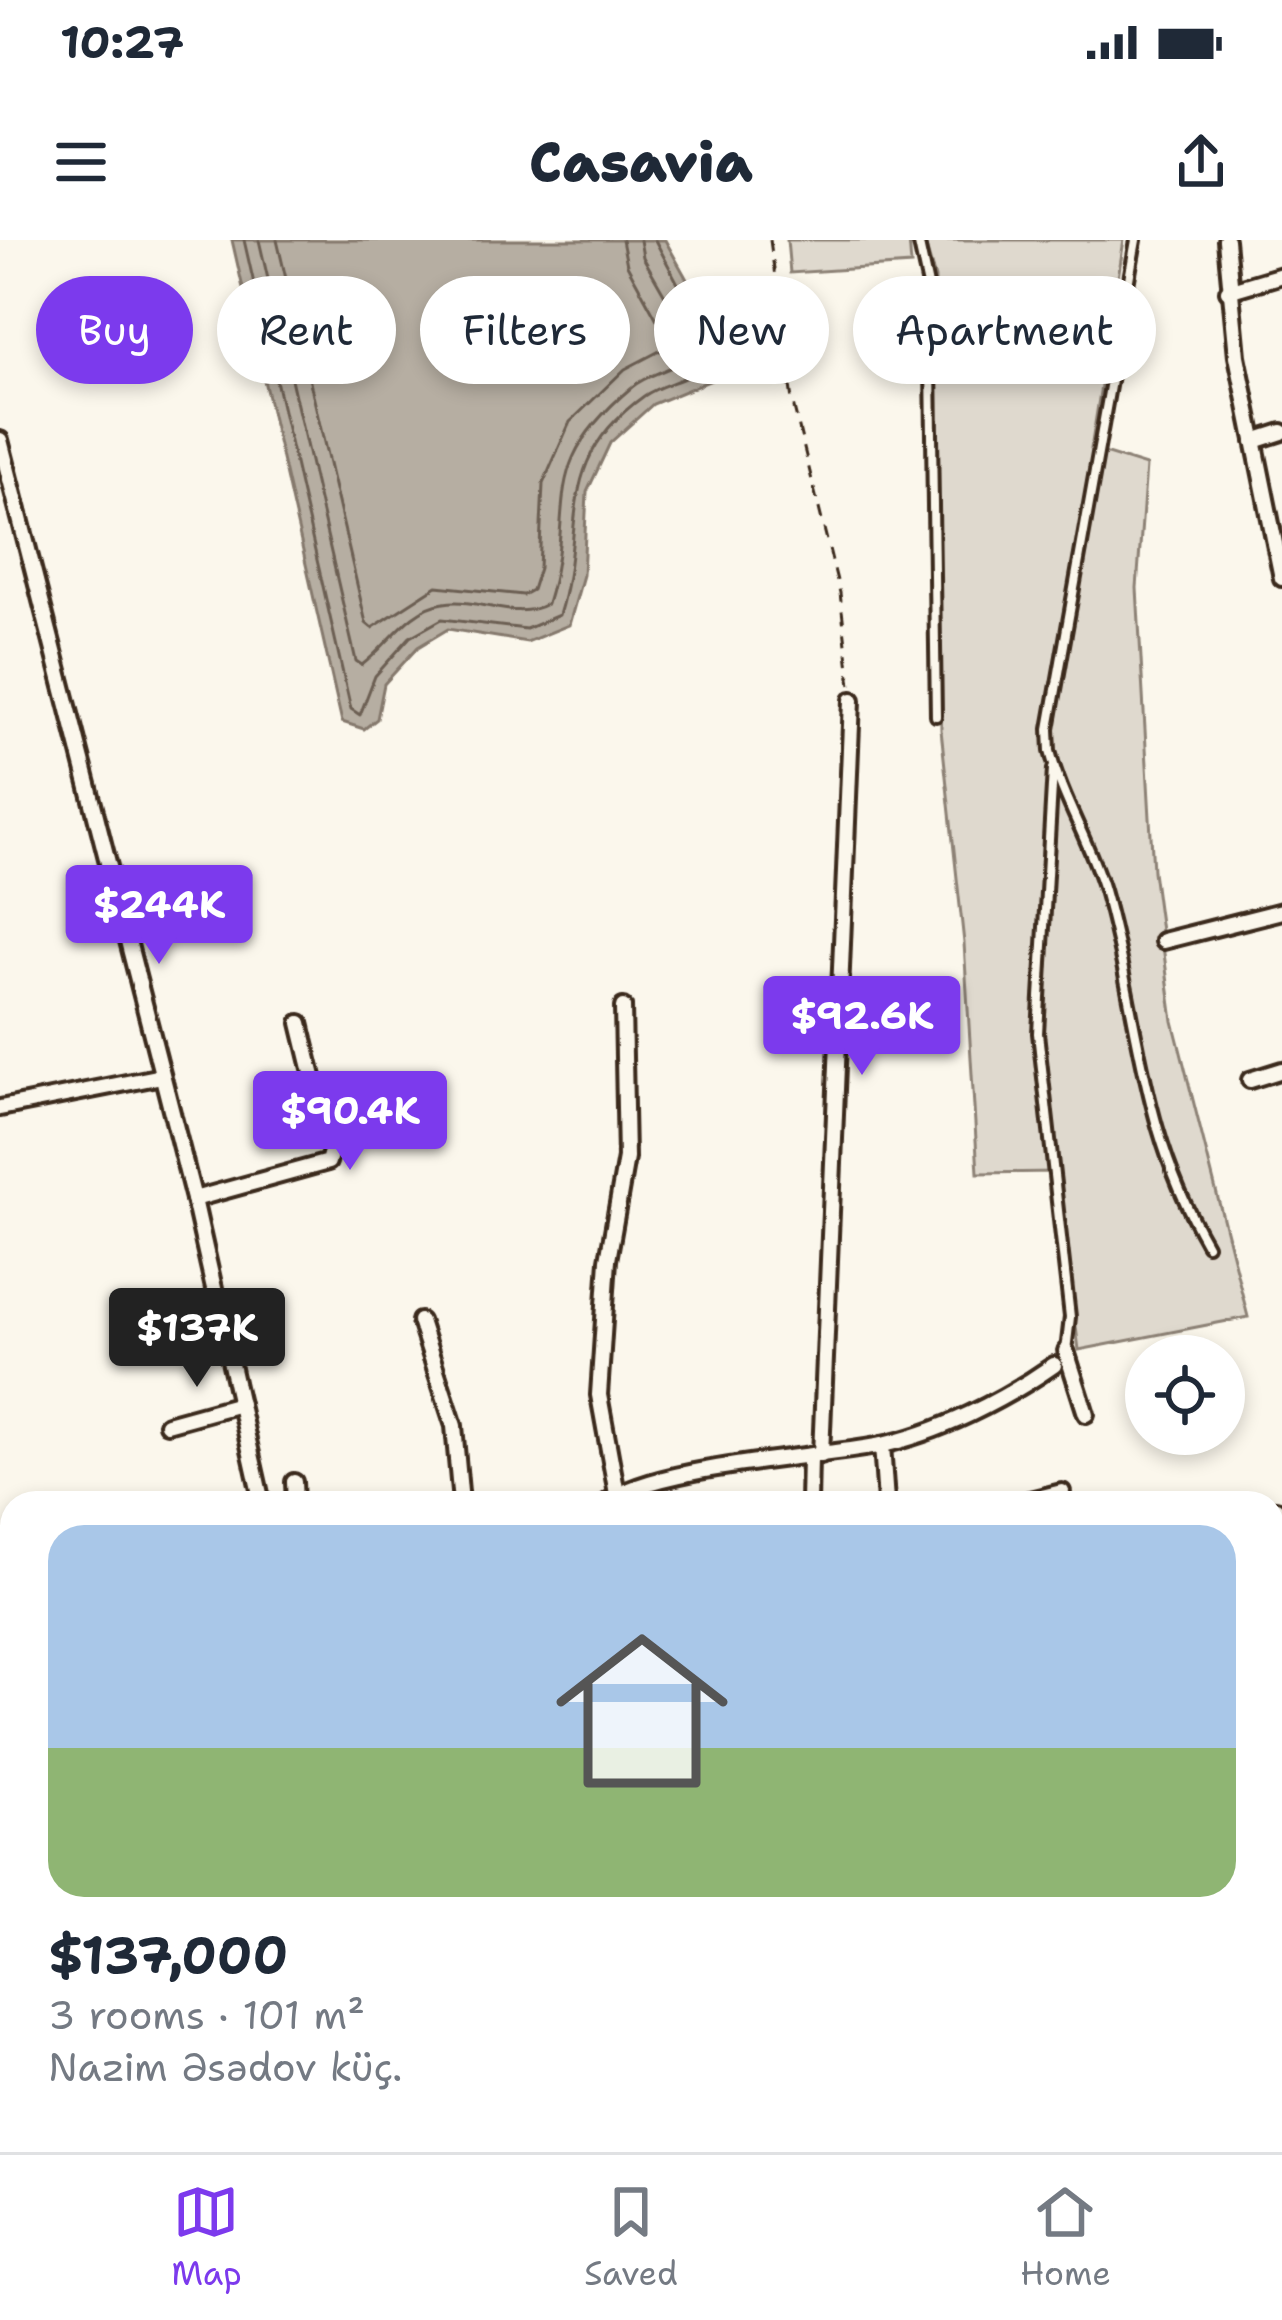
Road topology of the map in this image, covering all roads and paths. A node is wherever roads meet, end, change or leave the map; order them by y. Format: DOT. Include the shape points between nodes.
graph roads {
  1 [pos="770,240"];
  2 [pos="918,240"];
  3 [pos="1136,240"];
  4 [pos="1226,240"];
  5 [pos="1282,275"];
  6 [pos="1228,292"];
  7 [pos="1282,432"];
  8 [pos="0,440"];
  9 [pos="1254,441"];
  10 [pos="1282,578"];
  11 [pos="852,700"];
  12 [pos="936,716"];
  13 [pos="1054,768"];
  14 [pos="1282,911"];
  15 [pos="1163,941"];
  16 [pos="623,1007"];
  17 [pos="300,1023"];
  18 [pos="1282,1070"];
  19 [pos="162,1076"];
  20 [pos="1250,1080"];
  21 [pos="0,1108"];
  22 [pos="194,1199"];
  23 [pos="1207,1245"];
  24 [pos="420,1321"];
  25 [pos="1066,1351"];
  26 [pos="1054,1365"];
  27 [pos="240,1404"];
  28 [pos="1086,1414"];
  29 [pos="167,1424"];
  30 [pos="882,1445"];
  31 [pos="816,1456"];
  32 [pos="294,1482"];
  33 [pos="259,1491"];
  34 [pos="294,1491"];
  35 [pos="460,1491"];
  36 [pos="610,1491"];
  37 [pos="628,1491"];
  38 [pos="811,1491"];
  39 [pos="885,1491"];
  1 -- 11 [label="path" via="792,400 840,593"];
  2 -- 12 [label="lane" via="930,295"];
  3 -- 13 [label="lane" via="1049,729"];
  4 -- 6 [label="street"];
  5 -- 6 [label="street"];
  6 -- 9 [label="street"];
  7 -- 9 [label="street"];
  8 -- 19 [label="street"];
  9 -- 10 [label="street"];
  11 -- 31 [label="street"];
  13 -- 23 [label="lane" via="1105,894 1145,1097 1177,1193"];
  13 -- 25 [label="lane" via="1038,1034 1070,1317"];
  14 -- 15 [label="street"];
  16 -- 36 [label="street" via="626,1159 608,1260 599,1394"];
  17 -- 22 [label="street" via="328,1162"];
  18 -- 20 [label="street"];
  19 -- 21 [label="street"];
  19 -- 22 [label="street"];
  22 -- 27 [label="street"];
  24 -- 35 [label="street" via="454,1426"];
  25 -- 26 [label="lane"];
  25 -- 28 [label="street"];
  26 -- 30 [label="street" via="969,1413"];
  27 -- 29 [label="street"];
  27 -- 33 [label="street"];
  30 -- 31 [label="street"];
  30 -- 39 [label="street"];
  31 -- 37 [label="street"];
  31 -- 38 [label="street"];
  32 -- 34 [label="street"];
}
